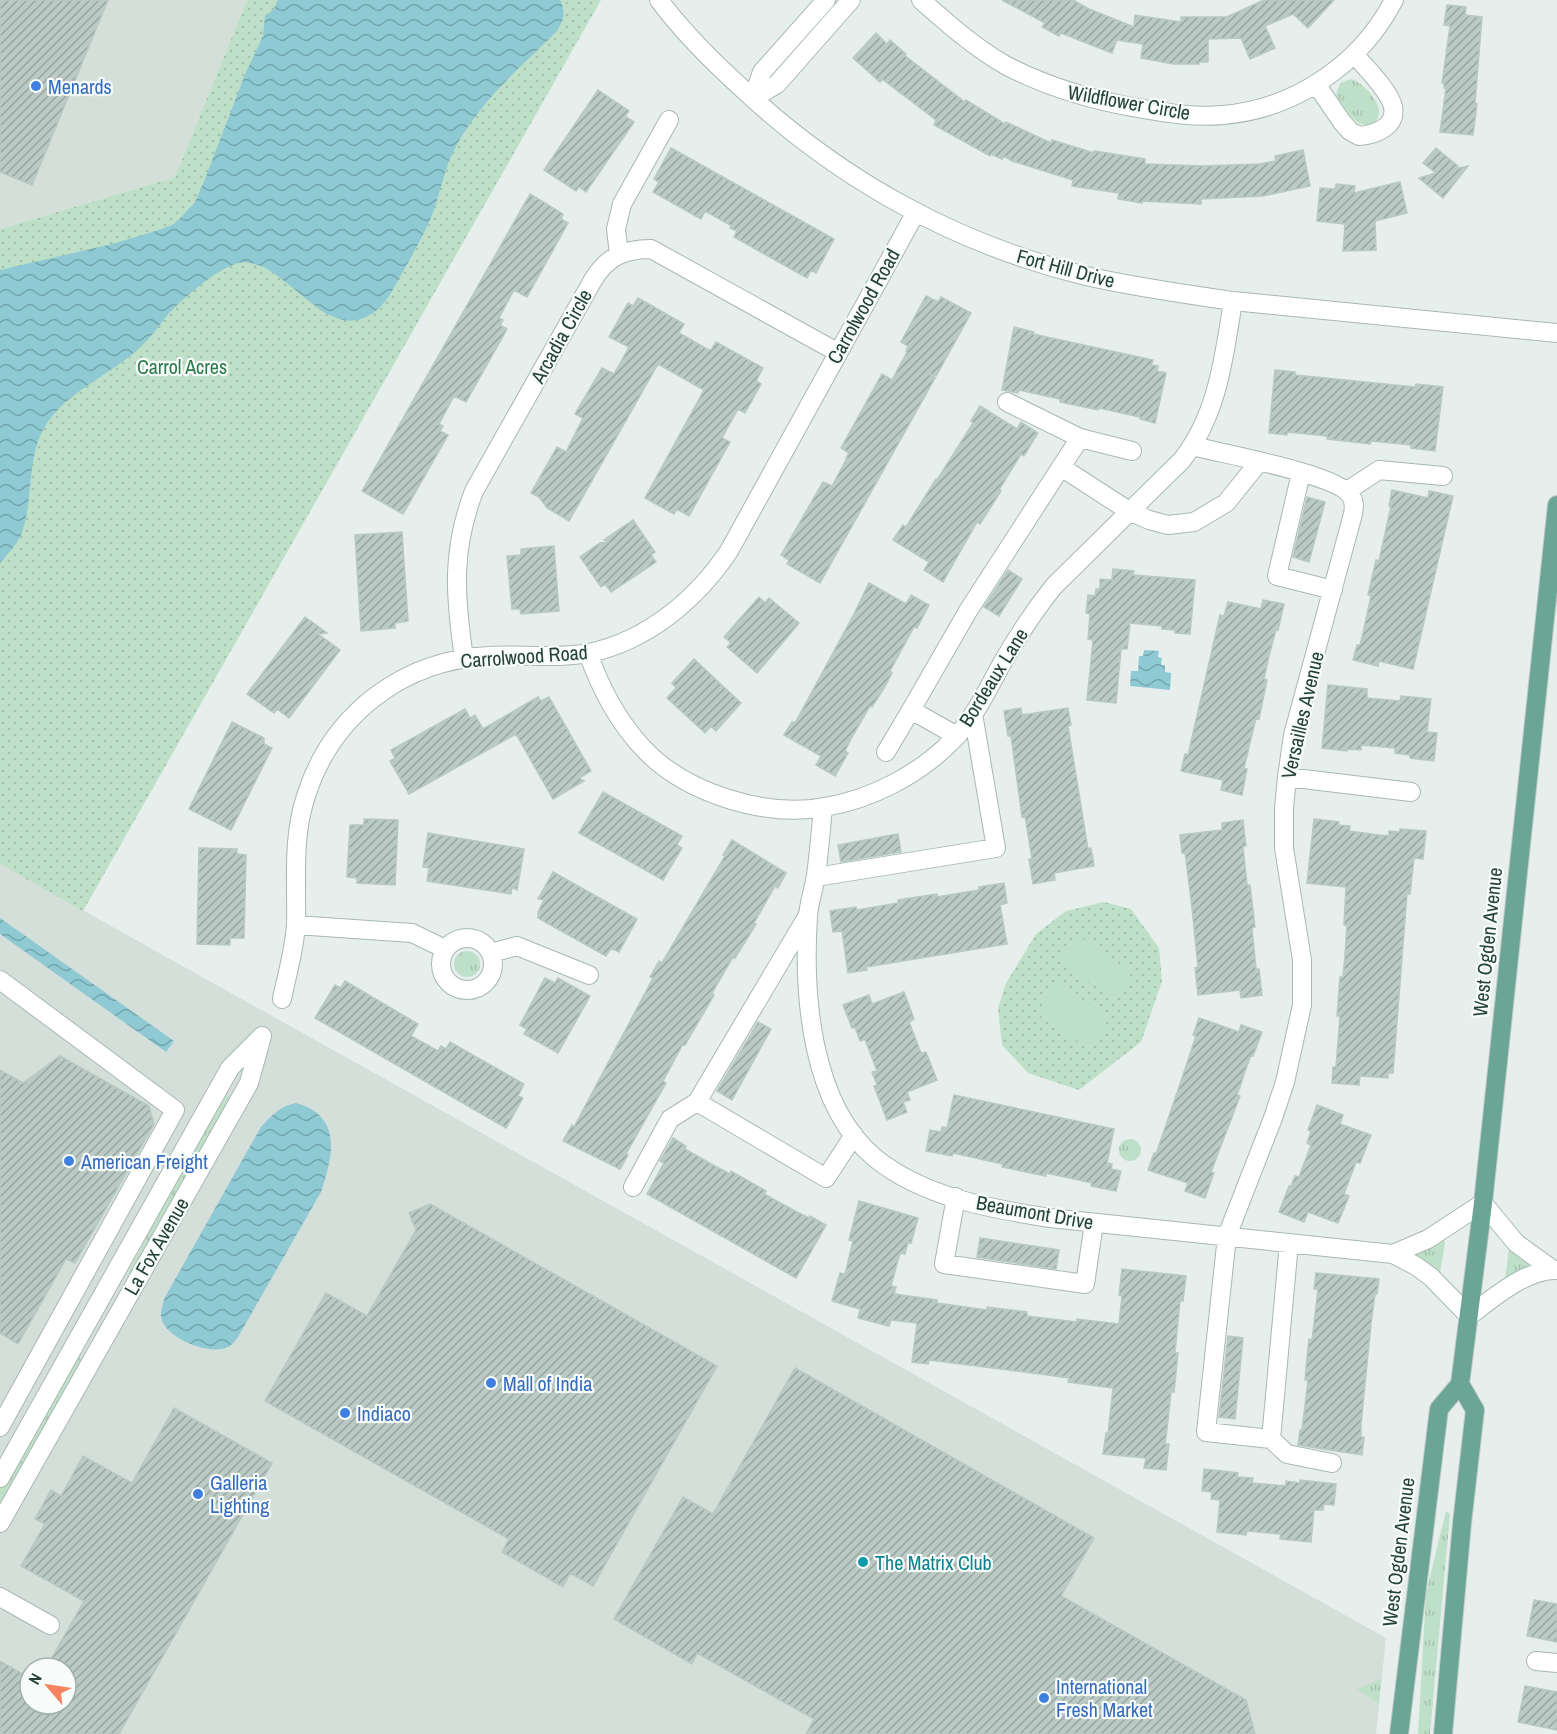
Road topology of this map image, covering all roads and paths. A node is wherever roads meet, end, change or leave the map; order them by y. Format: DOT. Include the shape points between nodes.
graph roads {
  1 [pos="659,0"];
  2 [pos="826,0"];
  3 [pos="851,0"];
  4 [pos="921,0"];
  5 [pos="1394,0"];
  6 [pos="1354,54"];
  7 [pos="1316,84"];
  8 [pos="753,99"];
  9 [pos="669,120"];
  10 [pos="916,212"];
  11 [pos="619,254"];
  12 [pos="1233,301"];
  13 [pos="1557,333"];
  14 [pos="837,352"];
  15 [pos="1007,402"];
  16 [pos="1080,438"];
  17 [pos="1193,446"];
  18 [pos="1132,451"];
  19 [pos="1258,462"];
  20 [pos="1060,467"];
  21 [pos="1301,473"];
  22 [pos="1443,476"];
  23 [pos="1347,491"];
  24 [pos="1557,505"];
  25 [pos="1129,511"];
  26 [pos="1333,590"];
  27 [pos="588,653"];
  28 [pos="464,658"];
  29 [pos="911,710"];
  30 [pos="973,714"];
  31 [pos="957,736"];
  32 [pos="886,752"];
  33 [pos="1287,777"];
  34 [pos="1411,792"];
  35 [pos="823,807"];
  36 [pos="816,877"];
  37 [pos="808,913"];
  38 [pos="296,925"];
  39 [pos="445,949"];
  40 [pos="491,953"];
  41 [pos="589,975"];
  42 [pos="0,980"];
  43 [pos="282,999"];
  44 [pos="697,1102"];
  45 [pos="854,1135"];
  46 [pos="633,1187"];
  47 [pos="956,1197"];
  48 [pos="1482,1203"];
  49 [pos="1094,1223"];
  50 [pos="1227,1236"];
  51 [pos="1289,1243"];
  52 [pos="1393,1254"];
  53 [pos="1555,1270"];
  54 [pos="1469,1316"];
  55 [pos="1460,1384"];
  56 [pos="0,1427"];
  57 [pos="1271,1439"];
  58 [pos="1332,1463"];
  59 [pos="0,1478"];
  60 [pos="0,1523"];
  61 [pos="0,1597"];
  62 [pos="50,1625"];
  63 [pos="1536,1661"];
  64 [pos="1557,1663"];
  65 [pos="1400,1734"];
  66 [pos="1443,1734"];
  1 -- 8 [label="street, Fort Hill Drive" via="710,59"];
  2 -- 8 [label="street" via="762,72"];
  3 -- 8 [label="street" via="777,84"];
  4 -- 7 [label="street, Wildflower Circle" via="959,34 1007,66 1051,87 1101,101 1180,115 1223,115 1264,107"];
  5 -- 6 [label="street, Wildflower Circle"];
  6 -- 7 [label="street, Wildflower Circle"];
  6 -- 7 [label="street" via="1393,106 1392,117 1380,132 1359,136 1350,131"];
  8 -- 10 [label="street, Fort Hill Drive" via="830,162"];
  9 -- 11 [label="street" via="622,204 616,229"];
  10 -- 12 [label="street, Fort Hill Drive" via="967,237 1041,264 1134,286"];
  10 -- 14 [label="street, Carrolwood Road"];
  11 -- 14 [label="street" via="651,249"];
  11 -- 28 [label="street, Arcadia Circle" via="593,280 467,509 456,569"];
  12 -- 13 [label="street, Fort Hill Drive"];
  12 -- 17 [label="street, Bordeaux Lane" via="1222,374 1204,427"];
  14 -- 27 [label="street, Carrolwood Road" via="729,551 712,575 664,619 619,643"];
  15 -- 16 [label="street"];
  16 -- 18 [label="street"];
  16 -- 20 [label="street"];
  17 -- 19 [label="street"];
  17 -- 25 [label="street, Bordeaux Lane"];
  19 -- 21 [label="street"];
  19 -- 25 [label="street" via="1227,503 1194,522 1168,525"];
  20 -- 25 [label="street"];
  20 -- 29 [label="street" via="968,611"];
  21 -- 23 [label="street"];
  21 -- 26 [label="street" via="1277,576"];
  22 -- 23 [label="street" via="1378,470"];
  23 -- 26 [label="street, Versailles Avenue" via="1352,496 1353,514"];
  24 -- 48 [label="main road, West Ogden Avenue"];
  25 -- 30 [label="street, Bordeaux Lane" via="1036,608"];
  26 -- 33 [label="street, Versailles Avenue" via="1293,735"];
  27 -- 28 [label="street, Carrolwood Road"];
  27 -- 35 [label="street, Bordeaux Lane" via="621,721 643,748 688,782 737,802 787,809"];
  28 -- 38 [label="street, Carrolwood Road" via="424,668 382,690 363,706 328,749 306,795 298,825"];
  29 -- 31 [label="street"];
  29 -- 32 [label="street"];
  30 -- 31 [label="street, Bordeaux Lane"];
  30 -- 36 [label="street" via="996,848"];
  31 -- 35 [label="street, Bordeaux Lane" via="906,777 877,792"];
  33 -- 34 [label="street"];
  33 -- 50 [label="street, Versailles Avenue" via="1284,848 1302,960 1302,1005 1276,1109"];
  35 -- 36 [label="street, Beaumont Drive"];
  36 -- 37 [label="street, Beaumont Drive"];
  37 -- 44 [label="street"];
  37 -- 45 [label="street, Beaumont Drive" via="807,973 819,1064 835,1105"];
  38 -- 39 [label="street" via="412,933"];
  38 -- 43 [label="street, Carrolwood Road"];
  39 -- 40 [label="street" via="457,939 473,938"];
  39 -- 40 [label="street" via="443,975 456,988 464,990 488,979 492,971"];
  40 -- 41 [label="street" via="517,946"];
  42 -- 56 [label="street" via="175,1110"];
  44 -- 45 [label="street" via="826,1178"];
  44 -- 46 [label="street" via="670,1119"];
  45 -- 47 [label="street, Beaumont Drive" via="875,1157 900,1174"];
  47 -- 49 [label="street, Beaumont Drive" via="1006,1211"];
  47 -- 49 [label="street" via="944,1264 1085,1284"];
  48 -- 52 [label="street, Beaumont Drive" via="1428,1239"];
  48 -- 53 [label="street" via="1516,1243"];
  48 -- 54 [label="main road, West Ogden Avenue"];
  49 -- 50 [label="street, Beaumont Drive"];
  50 -- 51 [label="street, Beaumont Drive"];
  50 -- 57 [label="street, Versailles Avenue" via="1206,1432"];
  51 -- 52 [label="street, Beaumont Drive"];
  51 -- 57 [label="street"];
  52 -- 54 [label="street, Beaumont Drive" via="1431,1277"];
  53 -- 54 [label="street" via="1519,1280"];
  54 -- 55 [label="main road, West Ogden Avenue"];
  55 -- 65 [label="main road, West Ogden Avenue" via="1439,1409"];
  55 -- 66 [label="main road" via="1476,1410"];
  57 -- 58 [label="street" via="1287,1454"];
  59 -- 60 [label="street, La Fox Avenue" via="230,1068 262,1036 249,1083"];
  61 -- 62 [label="street"];
  63 -- 64 [label="street"];
}
